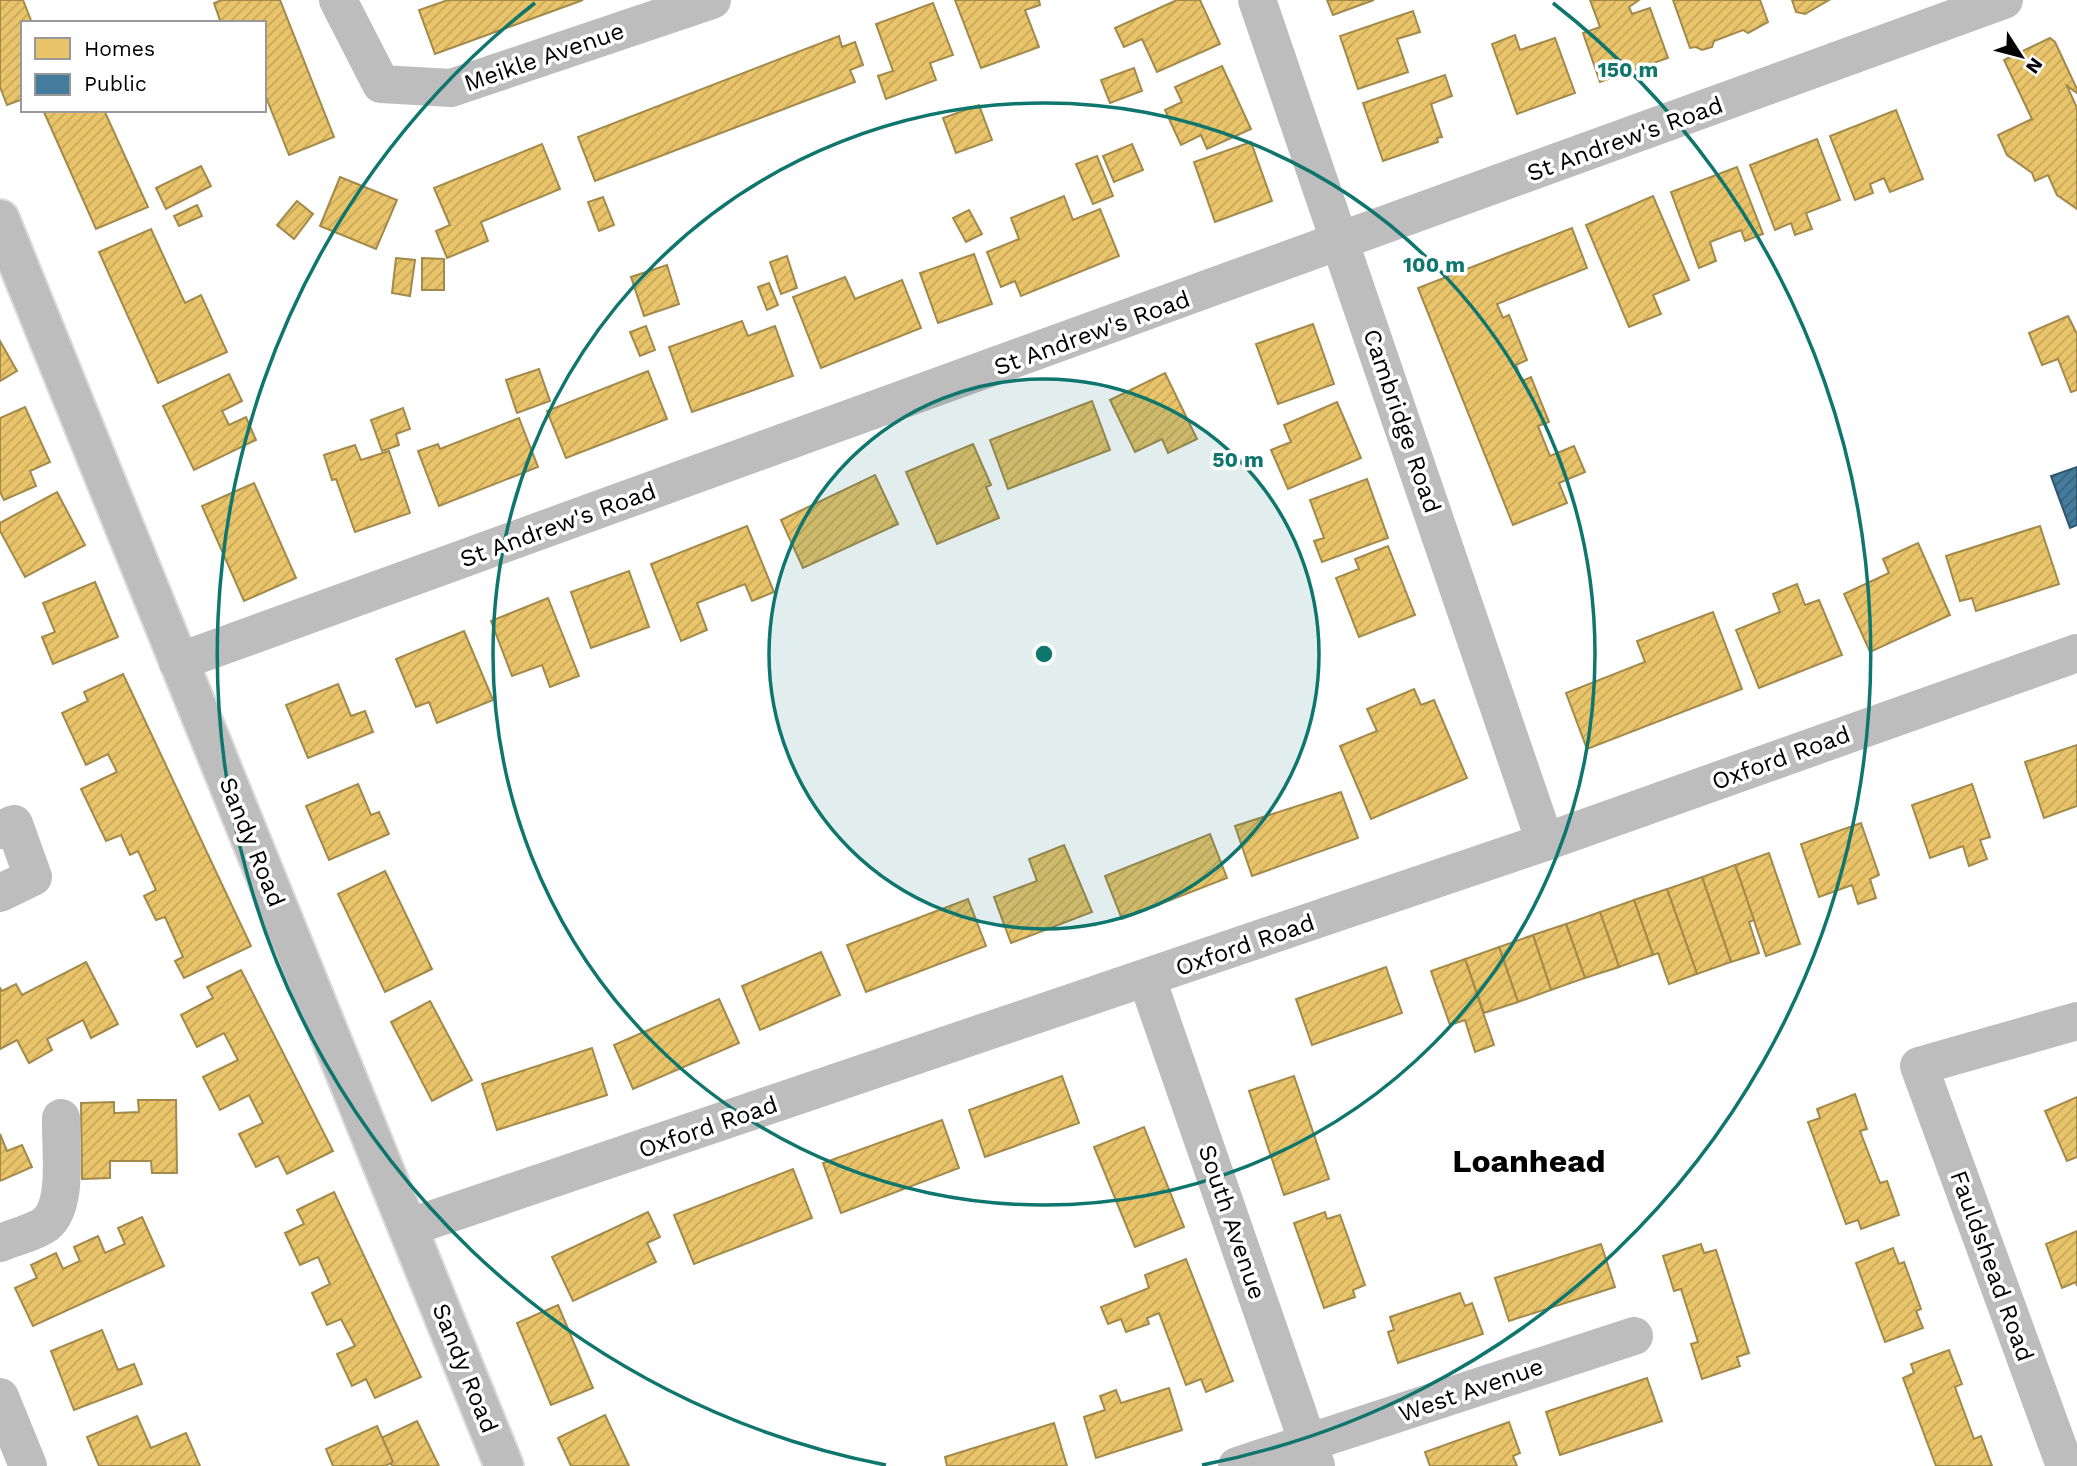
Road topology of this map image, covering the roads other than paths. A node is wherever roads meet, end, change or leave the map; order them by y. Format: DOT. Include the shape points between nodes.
graph roads {
  1 [pos="338,0"];
  2 [pos="712,0"];
  3 [pos="1257,0"];
  4 [pos="2004,0"];
  5 [pos="0,219"];
  6 [pos="1342,242"];
  7 [pos="2077,653"];
  8 [pos="178,662"];
  9 [pos="0,830"];
  10 [pos="1545,842"];
  11 [pos="0,893"];
  12 [pos="1147,979"];
  13 [pos="2077,1021"];
  14 [pos="61,1118"];
  15 [pos="410,1227"];
  16 [pos="0,1243"];
  17 [pos="1634,1336"];
  18 [pos="0,1396"];
  19 [pos="1312,1455"];
  20 [pos="28,1466"];
  21 [pos="504,1466"];
  22 [pos="1237,1466"];
  23 [pos="2065,1466"];
  1 -- 2 [label="street, Meikle Avenue" via="381,85 451,88"];
  3 -- 6 [label="street, Cambridge Road"];
  4 -- 6 [label="street, St Andrew's Road"];
  5 -- 8 [label="street, Sandy Road"];
  6 -- 8 [label="street, St Andrew's Road"];
  6 -- 10 [label="street, Cambridge Road"];
  7 -- 10 [label="street, Oxford Road"];
  8 -- 15 [label="street, Sandy Road"];
  9 -- 11 [label="street" via="14,824 33,877"];
  10 -- 12 [label="street, Oxford Road"];
  12 -- 15 [label="street, Oxford Road"];
  12 -- 19 [label="street, South Avenue"];
  13 -- 23 [label="street, Fauldshead Road" via="1919,1066"];
  14 -- 16 [label="street" via="60,1199 55,1213 45,1225"];
  15 -- 21 [label="street, Sandy Road"];
  17 -- 19 [label="street, West Avenue"];
  18 -- 20 [label="street"];
  19 -- 22 [label="street, West Avenue"];
}
